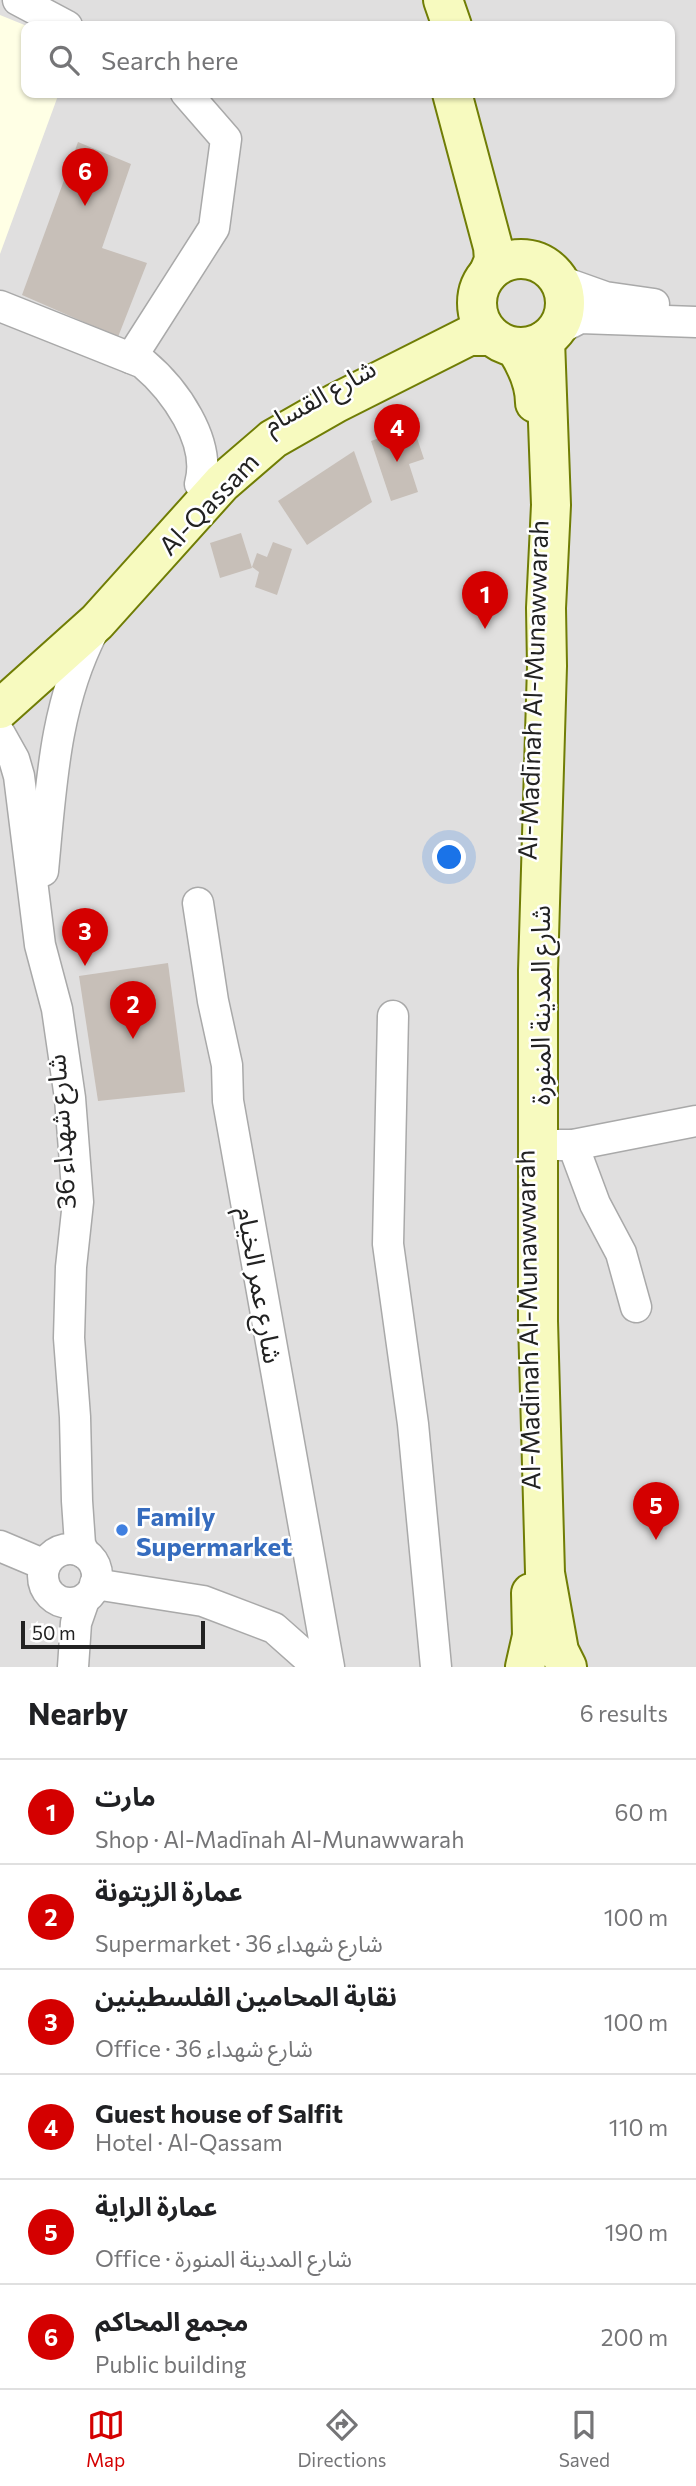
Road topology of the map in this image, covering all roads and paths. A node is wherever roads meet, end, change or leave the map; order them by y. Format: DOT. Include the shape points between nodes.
graph roads {
  1 [pos="18,0"];
  2 [pos="424,0"];
  3 [pos="443,0"];
  4 [pos="58,21"];
  5 [pos="430,21"];
  6 [pos="450,21"];
  7 [pos="190,98"];
  8 [pos="453,98"];
  9 [pos="476,98"];
  10 [pos="547,271"];
  11 [pos="0,306"];
  12 [pos="696,306"];
  13 [pos="512,321"];
  14 [pos="696,322"];
  15 [pos="131,358"];
  16 [pos="200,484"];
  17 [pos="97,622"];
  18 [pos="0,689"];
  19 [pos="0,709"];
  20 [pos="0,734"];
  21 [pos="0,799"];
  22 [pos="198,903"];
  23 [pos="40,949"];
  24 [pos="393,1016"];
  25 [pos="696,1121"];
  26 [pos="556,1145"];
  27 [pos="636,1307"];
  28 [pos="0,1546"];
  29 [pos="63,1557"];
  30 [pos="80,1595"];
  31 [pos="61,1667"];
  32 [pos="73,1667"];
  33 [pos="318,1667"];
  34 [pos="329,1667"];
  35 [pos="436,1667"];
  36 [pos="525,1667"];
  37 [pos="532,1667"];
  38 [pos="565,1667"];
  1 -- 4 [label="street"];
  2 -- 5 [label="main road"];
  3 -- 6 [label="main road"];
  7 -- 15 [label="street" via="226,139 215,228"];
  8 -- 13 [label="main road"];
  9 -- 10 [label="main road" via="515,228"];
  10 -- 12 [label="street" via="605,297"];
  10 -- 13 [label="main road" via="564,293 563,319"];
  10 -- 13 [label="main road" via="510,260 499,264"];
  11 -- 15 [label="street"];
  13 -- 14 [label="street"];
  13 -- 16 [label="main road, شارع القسام" via="464,320 327,385 261,425"];
  13 -- 17 [label="main road, Al-Qassam" via="469,337 273,439 222,483"];
  13 -- 26 [label="main road, شارع المدينة المنورة" via="551,505 538,971"];
  13 -- 36 [label="main road, Al-Madīnah Al-Munawwarah" via="535,394 538,505 525,971 525,1321 532,1636"];
  15 -- 16 [label="street" via="156,374 183,412 199,449"];
  16 -- 18 [label="main road, شارع القسام" via="88,612"];
  17 -- 19 [label="main road, Al-Qassam"];
  17 -- 23 [label="street" via="74,672 60,723 40,906"];
  20 -- 23 [label="street" via="19,776"];
  21 -- 29 [label="street, شارع شهداء 36" via="9,822 22,908 48,1011 62,1112 68,1202 60,1338 71,1530"];
  22 -- 34 [label="street, شارع عمر الخيام"];
  23 -- 29 [label="street, شارع شهداء 36" via="57,1009 78,1202 69,1338 80,1544"];
  24 -- 35 [label="street" via="388,1244 413,1423"];
  25 -- 26 [label="street"];
  26 -- 27 [label="street" via="621,1253"];
  26 -- 38 [label="main road, شارع المدينة المنورة" via="538,1321 545,1573"];
  28 -- 29 [label="street"];
  29 -- 30 [label="street" via="94,1564 97,1574"];
  29 -- 30 [label="street" via="43,1576 45,1585 53,1597"];
  30 -- 31 [label="street" via="65,1606"];
  30 -- 32 [label="street"];
  30 -- 33 [label="street" via="203,1601 274,1628"];
  37 -- 38 [label="main road" via="546,1663"];
}
